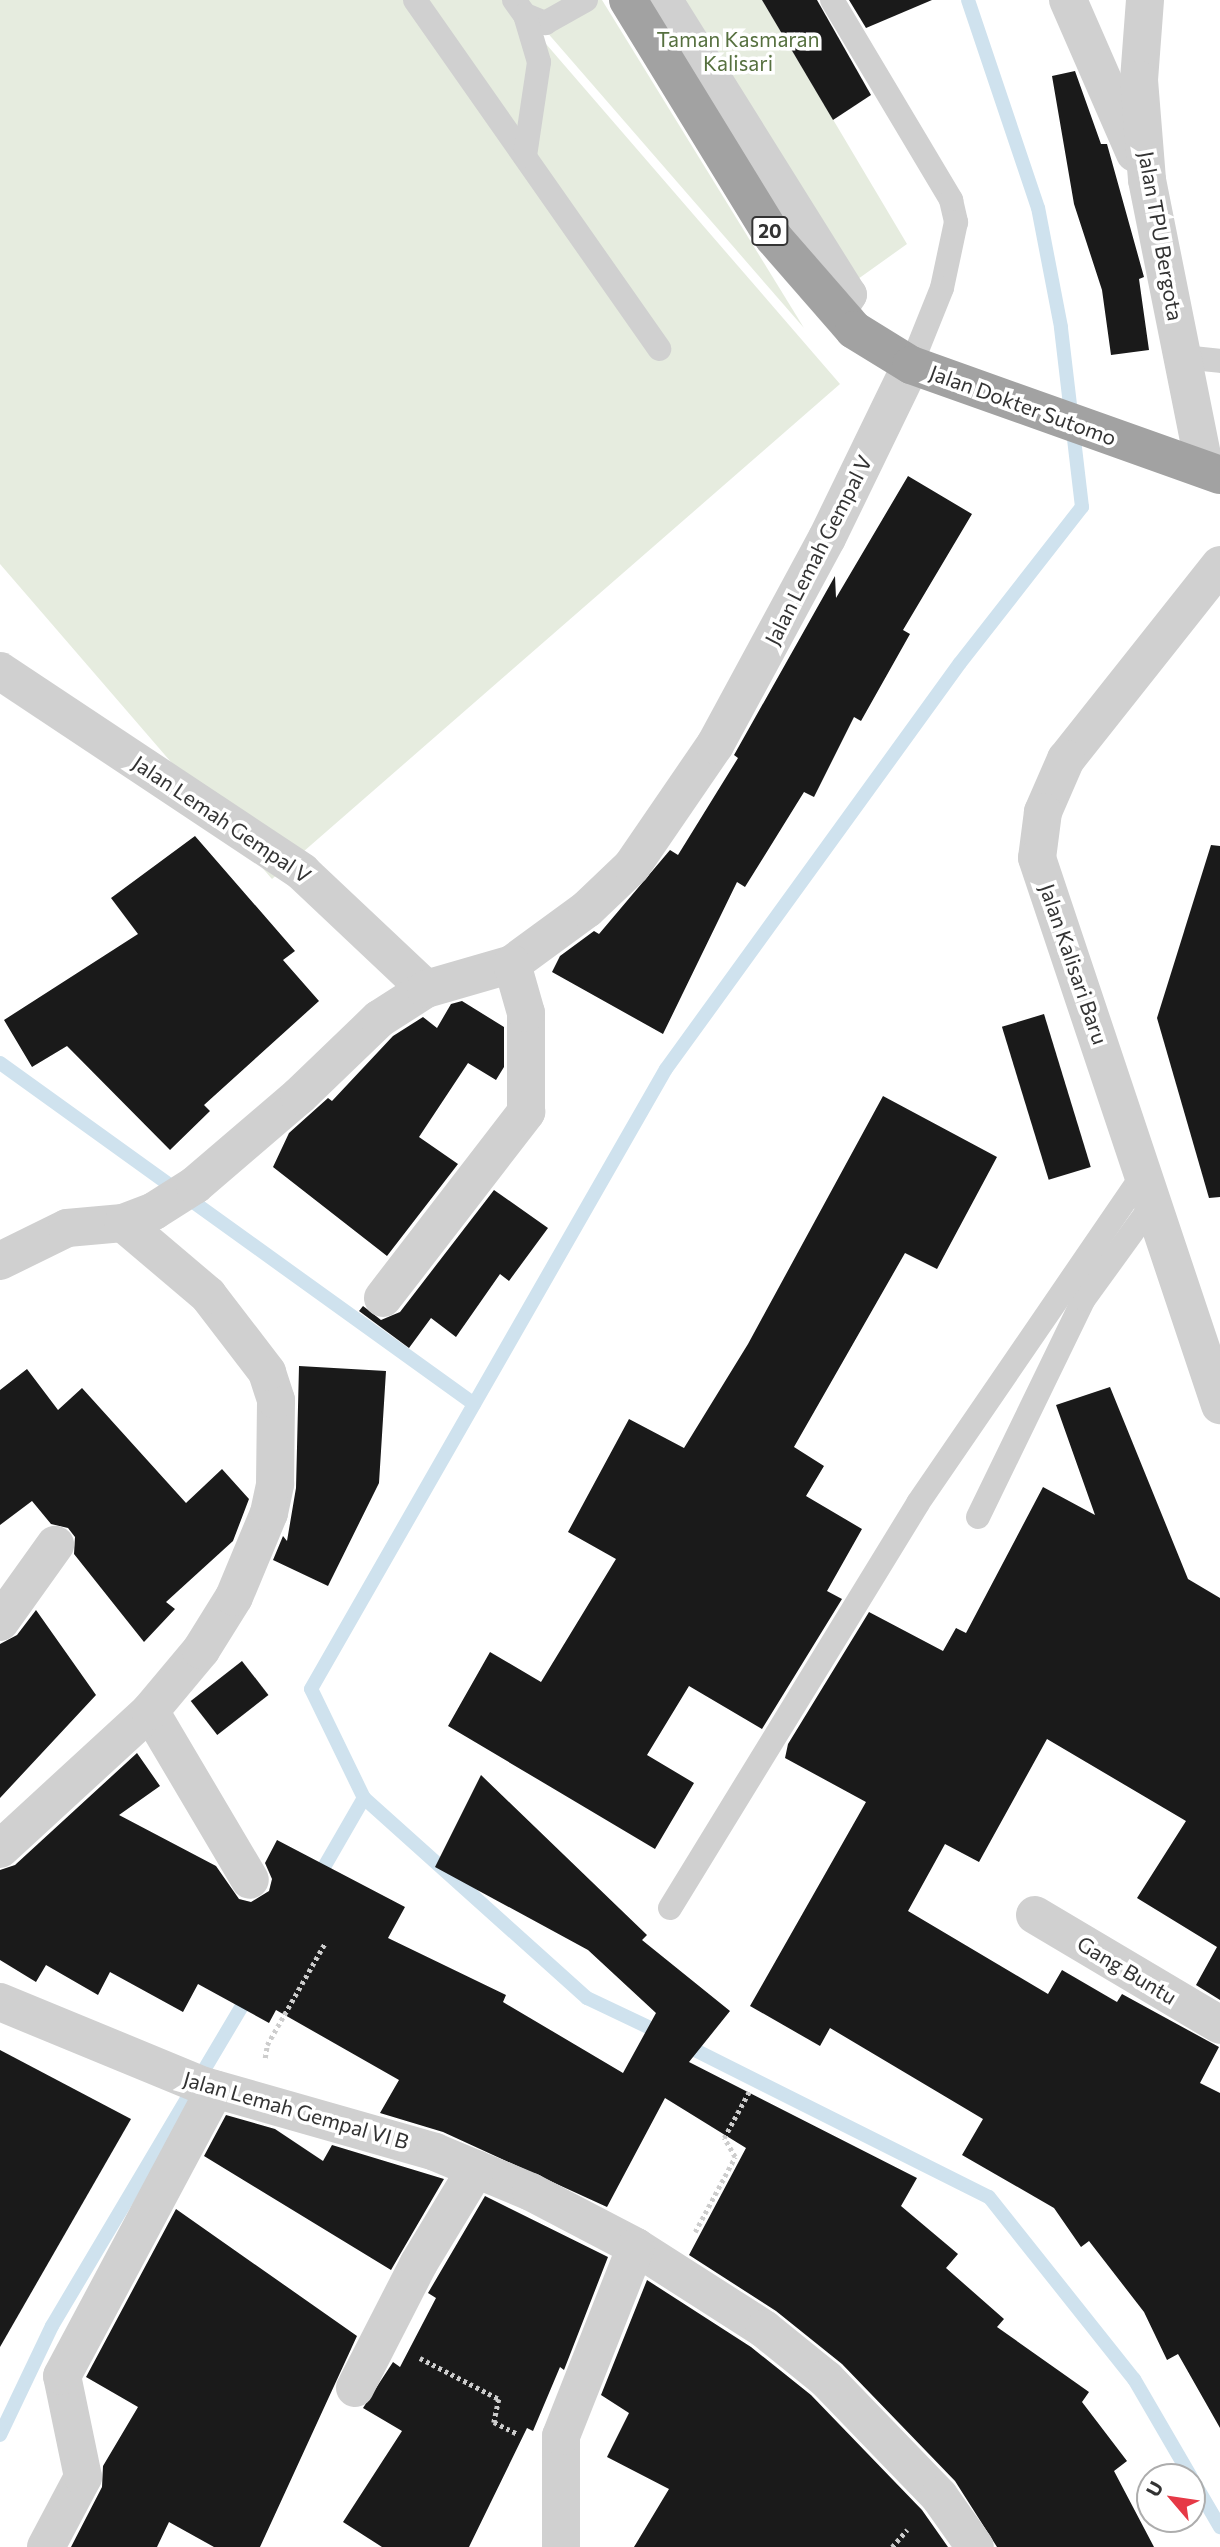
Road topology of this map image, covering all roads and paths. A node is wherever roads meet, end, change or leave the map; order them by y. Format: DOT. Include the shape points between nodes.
graph roads {
  1 [pos="415,0"];
  2 [pos="586,0"];
  3 [pos="628,0"];
  4 [pos="665,0"];
  5 [pos="832,0"];
  6 [pos="1068,0"];
  7 [pos="1145,0"];
  8 [pos="520,7"];
  9 [pos="525,156"];
  10 [pos="1147,180"];
  11 [pos="837,313"];
  12 [pos="659,349"];
  13 [pos="1183,357"];
  14 [pos="1220,361"];
  15 [pos="911,365"];
  16 [pos="1213,472"];
  17 [pos="1220,565"];
  18 [pos="0,671"];
  19 [pos="512,964"];
  20 [pos="426,989"];
  21 [pos="1150,1186"];
  22 [pos="139,1217"];
  23 [pos="0,1261"];
  24 [pos="383,1298"];
  25 [pos="1213,1364"];
  26 [pos="1220,1405"];
  27 [pos="978,1517"];
  28 [pos="55,1545"];
  29 [pos="0,1622"];
  30 [pos="150,1711"];
  31 [pos="0,1849"];
  32 [pos="250,1880"];
  33 [pos="670,1908"];
  34 [pos="1035,1915"];
  35 [pos="325,1943"];
  36 [pos="0,2002"];
  37 [pos="1220,2025"];
  38 [pos="750,2090"];
  39 [pos="222,2091"];
  40 [pos="476,2169"];
  41 [pos="636,2247"];
  42 [pos="676,2270"];
  43 [pos="408,2349"];
  44 [pos="355,2388"];
  45 [pos="558,2456"];
  46 [pos="46,2547"];
  47 [pos="561,2547"];
  48 [pos="975,2547"];
  1 -- 9 [label="lane"];
  2 -- 8 [label="lane" via="545,23"];
  3 -- 11 [label="highway, Jalan Dokter Sutomo / 20" via="773,237"];
  4 -- 11 [label="street" via="849,294"];
  5 -- 15 [label="lane, Jalan Lemah Gempal V" via="951,200 956,222 942,288"];
  6 -- 10 [label="street"];
  7 -- 10 [label="street, Jalan TPU Bergota" via="1139,80"];
  8 -- 9 [label="lane" via="539,62"];
  9 -- 12 [label="lane"];
  10 -- 13 [label="street, Jalan TPU Bergota"];
  11 -- 15 [label="highway, Jalan Dokter Sutomo / 20" via="879,350"];
  13 -- 14 [label="lane"];
  13 -- 16 [label="street, Jalan TPU Bergota"];
  15 -- 16 [label="highway, Jalan Dokter Sutomo / 20"];
  15 -- 19 [label="street, Jalan Lemah Gempal V" via="827,538 715,745 632,866 587,909"];
  17 -- 21 [label="street, Jalan Kalisari Baru" via="1066,759 1043,812 1037,858"];
  18 -- 20 [label="street, Jalan Lemah Gempal V" via="302,872"];
  19 -- 20 [label="street, Jalan Lemah Gempal V"];
  19 -- 24 [label="street" via="526,1013 526,1112"];
  20 -- 22 [label="street, Jalan Lemah Gempal V" via="379,1019 195,1185"];
  21 -- 25 [label="street, Jalan Kalisari Baru"];
  21 -- 27 [label="lane" via="1084,1299"];
  21 -- 33 [label="lane" via="918,1503"];
  22 -- 23 [label="street, Jalan Lemah Gempal V" via="67,1228"];
  22 -- 30 [label="street" via="243,1334 267,1372 279,1447 269,1513 234,1597 201,1650"];
  25 -- 26 [label="street, Jalan Kalisari Baru"];
  28 -- 29 [label="street"];
  30 -- 31 [label="street"];
  30 -- 32 [label="street"];
  34 -- 37 [label="street, Gang Buntu"];
  35 -- 39 [label="path" via="267,2045 264,2065"];
  36 -- 39 [label="street, Jalan Lemah Gempal VI B"];
  38 -- 42 [label="path" via="724,2138 734,2157"];
  39 -- 40 [label="street, Jalan Lemah Gempal VI B" via="359,2127"];
  39 -- 46 [label="street" via="62,2376 83,2477"];
  40 -- 41 [label="street, Jalan Lemah Gempal VI B"];
  40 -- 44 [label="street" via="419,2263"];
  41 -- 42 [label="street, Jalan Lemah Gempal VI B"];
  41 -- 45 [label="street" via="568,2407"];
  42 -- 48 [label="street, Jalan Lemah Gempal VI B" via="826,2379 939,2496"];
  43 -- 45 [label="path" via="437,2370 499,2399 494,2422"];
  45 -- 47 [label="street"];
}
